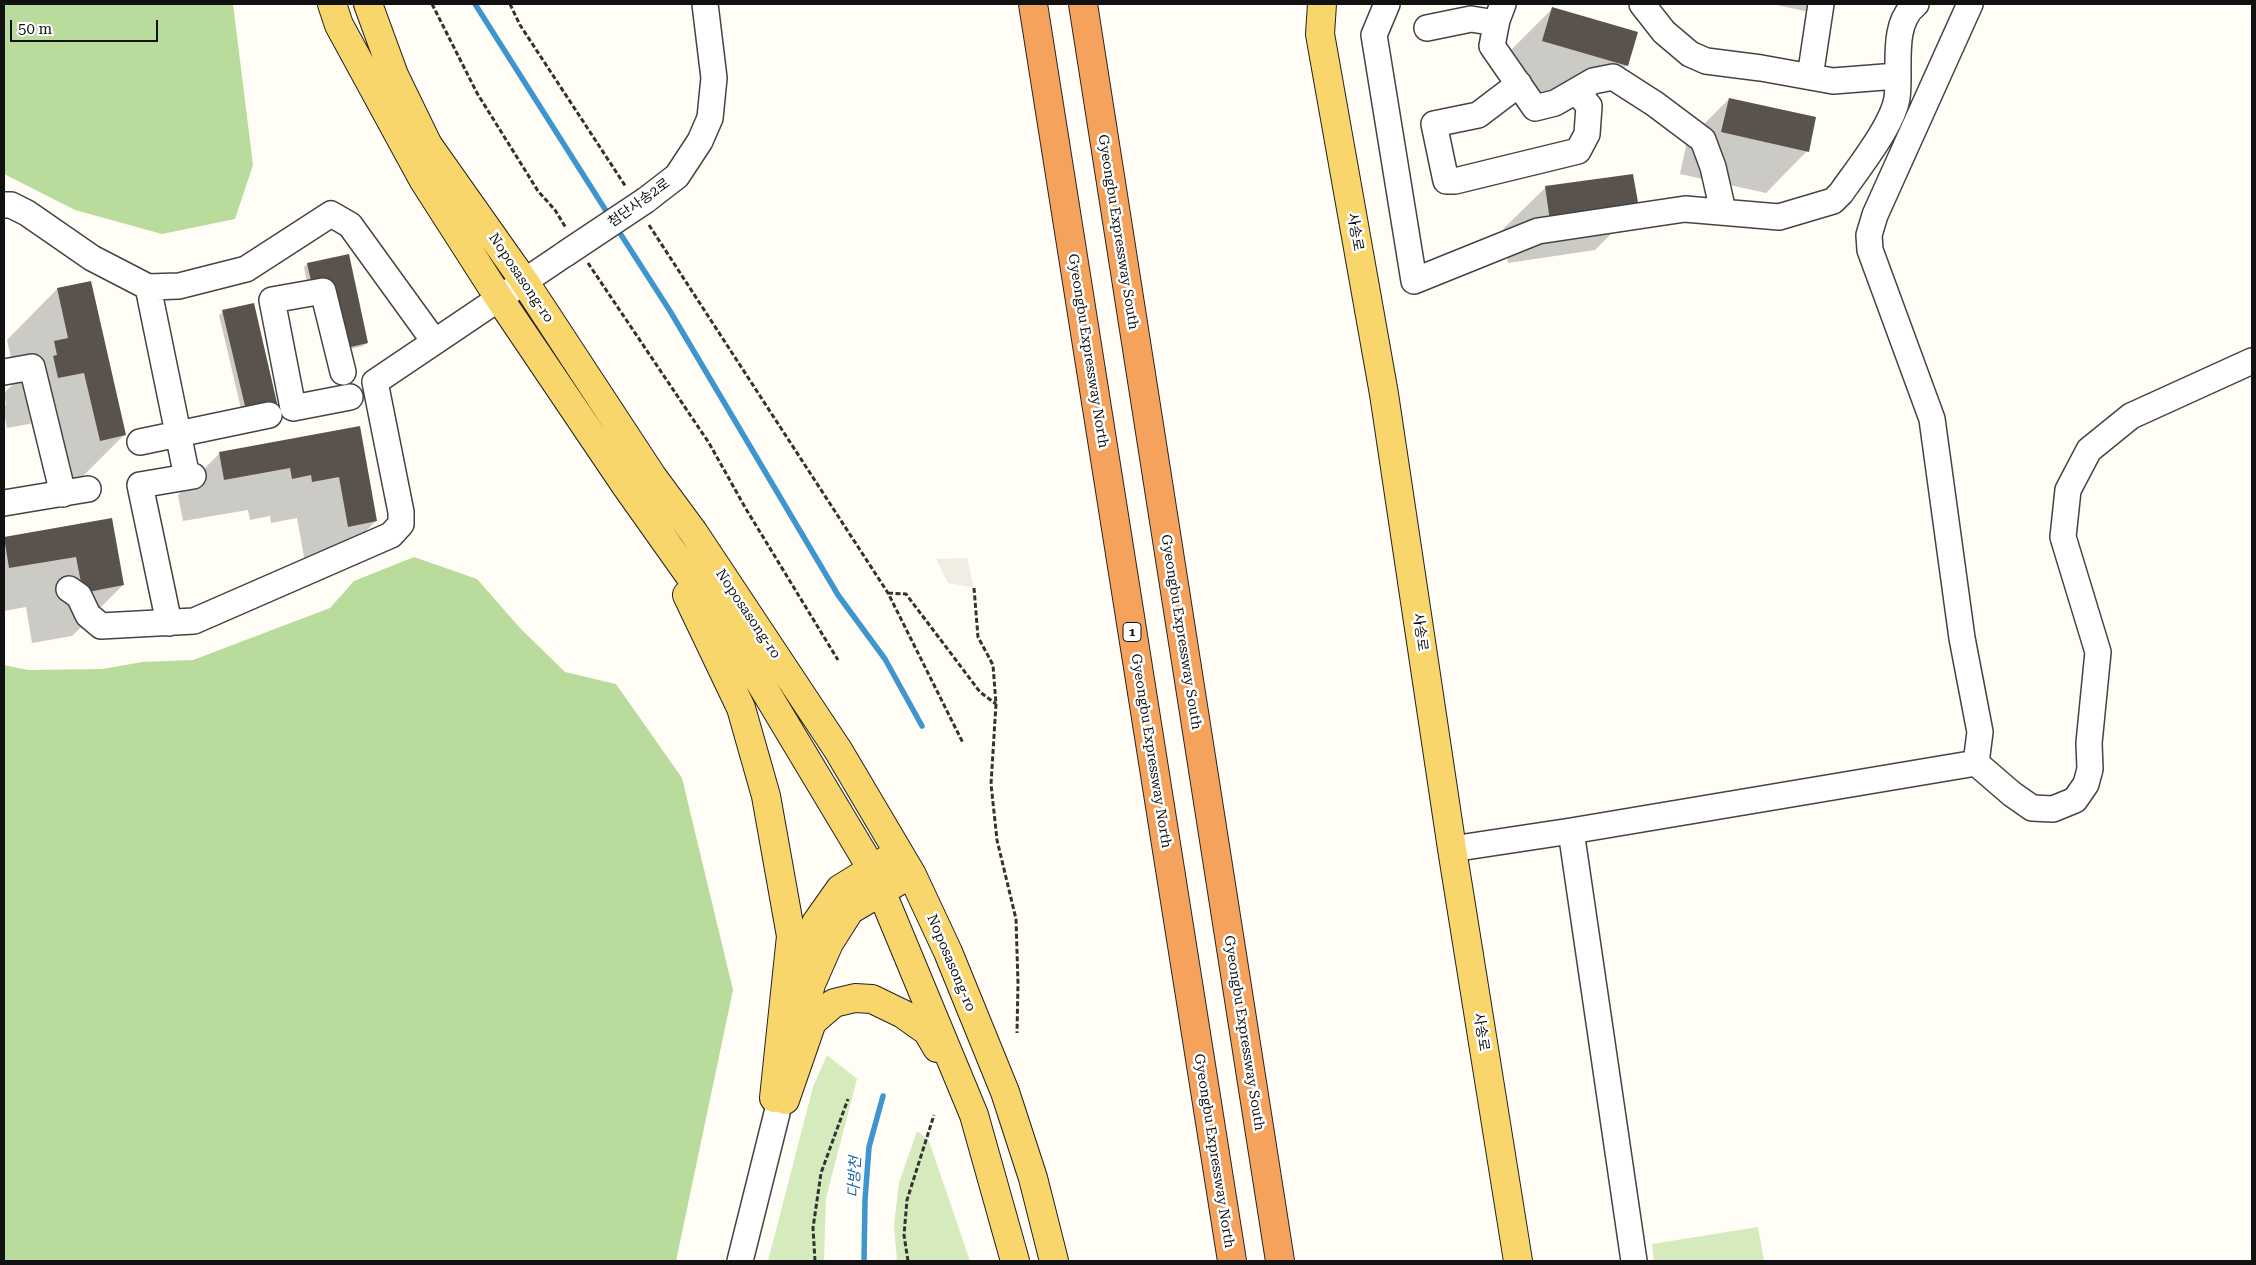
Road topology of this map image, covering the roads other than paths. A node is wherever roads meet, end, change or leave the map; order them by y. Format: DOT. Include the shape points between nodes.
graph roads {
  1 [pos="332,4"];
  2 [pos="368,4"];
  3 [pos="705,4"];
  4 [pos="1033,4"];
  5 [pos="1082,4"];
  6 [pos="1322,4"];
  7 [pos="1387,4"];
  8 [pos="1642,4"];
  9 [pos="1821,4"];
  10 [pos="1916,4"];
  11 [pos="1970,4"];
  12 [pos="1500,14"];
  13 [pos="1427,28"];
  14 [pos="1898,76"];
  15 [pos="1810,77"];
  16 [pos="1519,84"];
  17 [pos="1576,91"];
  18 [pos="4,205"];
  19 [pos="1723,211"];
  20 [pos="524,281"];
  21 [pos="148,288"];
  22 [pos="499,298"];
  23 [pos="434,341"];
  24 [pos="2252,361"];
  25 [pos="4,372"];
  26 [pos="343,372"];
  27 [pos="374,382"];
  28 [pos="350,397"];
  29 [pos="380,410"];
  30 [pos="269,415"];
  31 [pos="178,434"];
  32 [pos="140,442"];
  33 [pos="88,489"];
  34 [pos="62,494"];
  35 [pos="4,503"];
  36 [pos="654,526"];
  37 [pos="68,589"];
  38 [pos="169,623"];
  39 [pos="1976,763"];
  40 [pos="1571,832"];
  41 [pos="1452,849"];
  42 [pos="906,864"];
  43 [pos="877,879"];
  44 [pos="966,1098"];
  45 [pos="778,1104"];
  46 [pos="740,1261"];
  47 [pos="1016,1261"];
  48 [pos="1054,1261"];
  49 [pos="1232,1261"];
  50 [pos="1280,1261"];
  51 [pos="1518,1261"];
  52 [pos="1634,1261"];
  1 -- 22 [label="main road, Noposasong-ro" via="339,24 424,181"];
  2 -- 20 [label="main road, Noposasong-ro" via="394,75 428,145"];
  3 -- 20 [label="street, 첨단사송2로, bridge" via="714,78 710,118 700,141 676,176 646,200"];
  4 -- 49 [label="highway, Gyeongbu Expressway North / 1"];
  5 -- 50 [label="highway, Gyeongbu Expressway South"];
  6 -- 41 [label="main road, 사송로" via="1320,34 1384,394"];
  7 -- 19 [label="street" via="1374,36 1414,281 1538,231 1685,209"];
  8 -- 15 [label="street" via="1664,32 1690,54 1706,61"];
  9 -- 15 [label="street"];
  10 -- 14 [label="street" via="1899,34"];
  11 -- 39 [label="street" via="1868,235 1870,250 1932,419 1962,638 1980,732"];
  12 -- 13 [label="street"];
  12 -- 16 [label="street" via="1492,46"];
  14 -- 15 [label="street" via="1833,81"];
  14 -- 19 [label="street" via="1897,99 1882,133 1833,201 1780,216"];
  16 -- 17 [label="street" via="1535,108 1555,103"];
  16 -- 17 [label="street" via="1478,115 1434,124 1446,181 1578,151 1587,134 1589,106"];
  17 -- 19 [label="street" via="1593,81 1613,77 1703,140"];
  18 -- 21 [label="street" via="27,213 92,258"];
  20 -- 22 [label="street, 첨단사송2로"];
  20 -- 42 [label="main road, Noposasong-ro" via="838,750"];
  21 -- 23 [label="street" via="179,286 246,269 331,214 350,225"];
  21 -- 31 [label="street"];
  22 -- 23 [label="street, 첨단사송2로"];
  22 -- 36 [label="main road, Noposasong-ro"];
  23 -- 27 [label="street, 첨단사송2로"];
  24 -- 39 [label="street" via="2131,416 2089,450 2068,490 2063,537 2098,652 2089,743 2090,769 2086,784 2075,800 2053,809 2032,808"];
  25 -- 34 [label="street" via="32,367"];
  26 -- 27 [label="street" via="348,366 359,366"];
  26 -- 28 [label="street"];
  26 -- 28 [label="street" via="323,291 272,300 292,408"];
  27 -- 29 [label="street"];
  28 -- 29 [label="street"];
  29 -- 38 [label="street" via="401,512 401,524 391,535 194,621"];
  30 -- 31 [label="street"];
  31 -- 32 [label="street"];
  31 -- 38 [label="street" via="190,476 140,485"];
  33 -- 34 [label="street"];
  34 -- 35 [label="street"];
  36 -- 43 [label="main road, Noposasong-ro" via="731,634"];
  36 -- 45 [label="main road" via="740,708 766,796 791,936"];
  37 -- 38 [label="street" via="79,596 88,614 100,626"];
  39 -- 40 [label="street"];
  40 -- 41 [label="street"];
  40 -- 52 [label="street"];
  41 -- 51 [label="main road, 사송로"];
  42 -- 43 [label="main road"];
  42 -- 48 [label="main road, Noposasong-ro" via="948,952 1005,1092 1033,1178"];
  43 -- 44 [label="main road, Noposasong-ro"];
  43 -- 45 [label="main road" via="840,889 816,923 797,965"];
  44 -- 45 [label="main road" via="927,1031 903,1014 872,999 855,998 834,1003 812,1022"];
  44 -- 47 [label="main road, Noposasong-ro"];
  45 -- 46 [label="street"];
}
